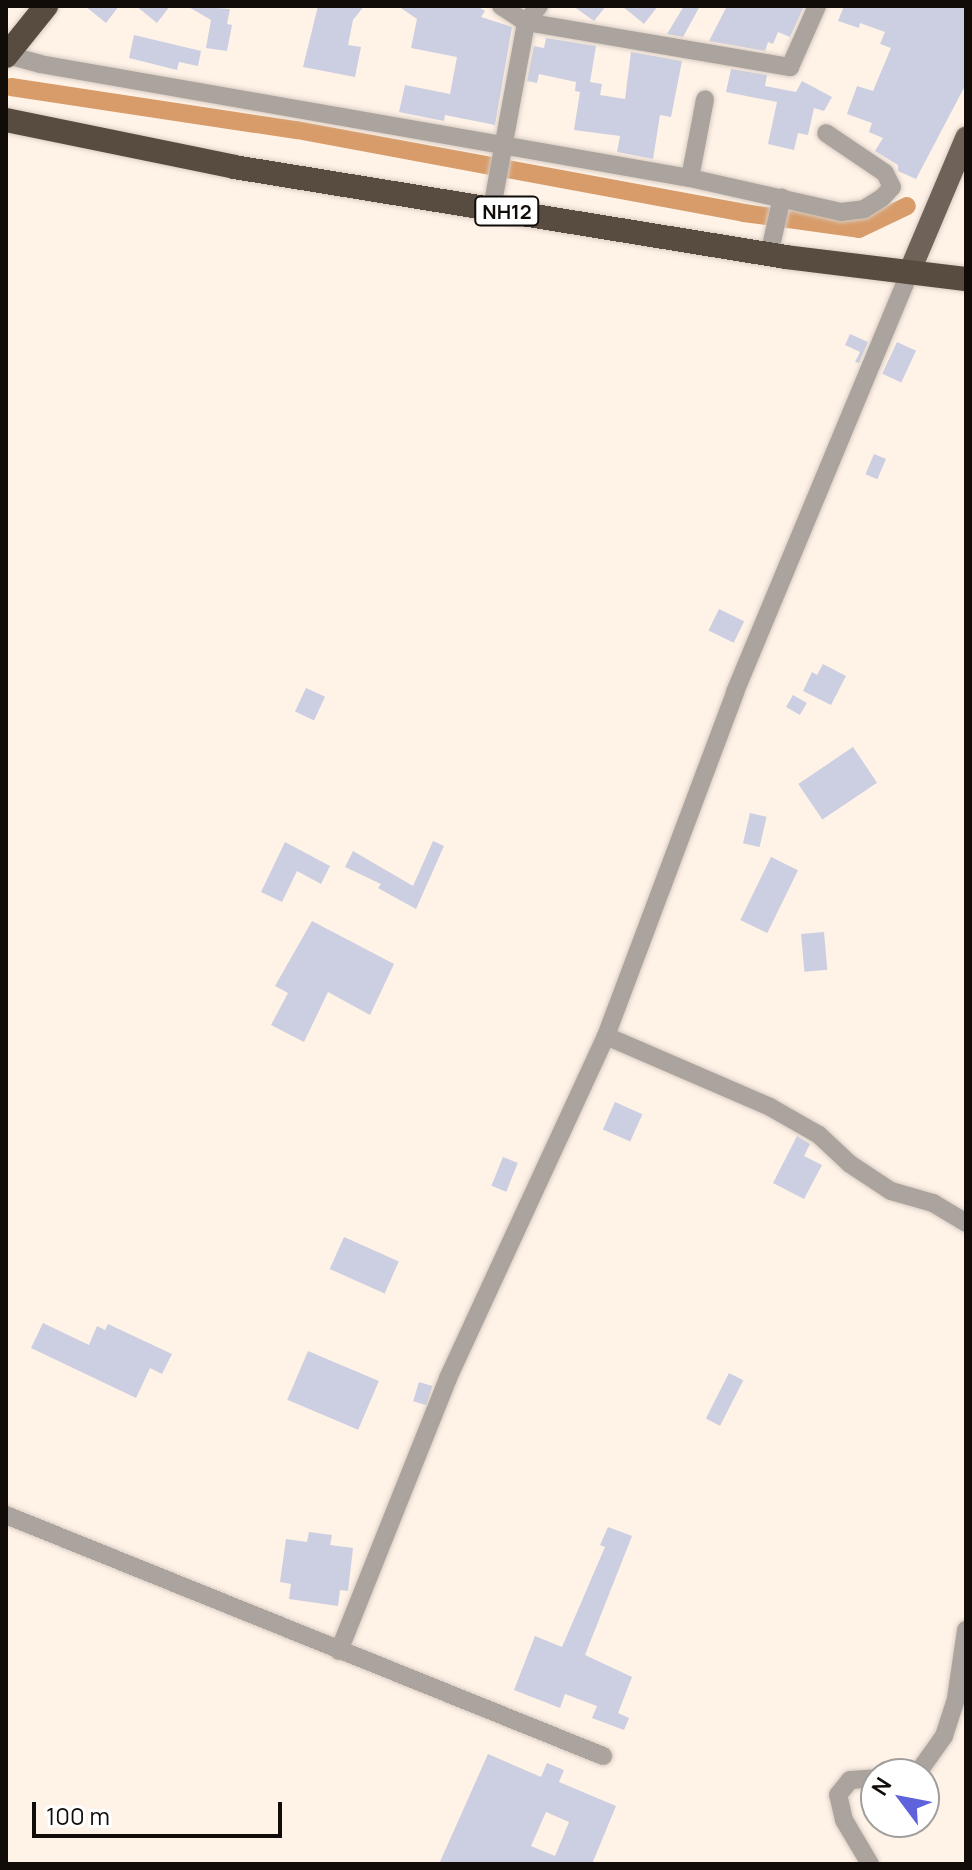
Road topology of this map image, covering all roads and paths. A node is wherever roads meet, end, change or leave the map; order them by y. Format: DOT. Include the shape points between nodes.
graph roads {
  1 [pos="46,6"];
  2 [pos="501,6"];
  3 [pos="539,6"];
  4 [pos="817,6"];
  5 [pos="526,22"];
  6 [pos="6,55"];
  7 [pos="705,99"];
  8 [pos="6,120"];
  9 [pos="50,128"];
  10 [pos="826,133"];
  11 [pos="6,138"];
  12 [pos="966,138"];
  13 [pos="504,149"];
  14 [pos="690,178"];
  15 [pos="780,204"];
  16 [pos="492,208"];
  17 [pos="771,244"];
  18 [pos="909,273"];
  19 [pos="966,279"];
  20 [pos="606,1036"];
  21 [pos="966,1223"];
  22 [pos="6,1515"];
  23 [pos="966,1630"];
  24 [pos="339,1651"];
  25 [pos="603,1756"];
  26 [pos="928,1758"];
  27 [pos="860,1779"];
  28 [pos="870,1864"];
  1 -- 6 [label="highway"];
  2 -- 5 [label="street"];
  3 -- 5 [label="street"];
  4 -- 5 [label="street" via="790,67"];
  5 -- 13 [label="street"];
  6 -- 13 [label="street"];
  7 -- 14 [label="street"];
  8 -- 9 [label="highway, NH12"];
  9 -- 11 [label="highway"];
  9 -- 16 [label="highway, NH12" via="234,167"];
  10 -- 15 [label="street" via="885,173 892,187 864,209 841,212"];
  12 -- 18 [label="main road"];
  13 -- 14 [label="street"];
  13 -- 16 [label="street"];
  14 -- 15 [label="street"];
  15 -- 17 [label="street"];
  16 -- 17 [label="highway, NH12"];
  17 -- 18 [label="highway, NH12"];
  18 -- 19 [label="highway, NH12"];
  18 -- 20 [label="street" via="735,692"];
  20 -- 21 [label="street" via="770,1107 819,1135 891,1191 933,1203"];
  20 -- 24 [label="street" via="448,1378"];
  22 -- 24 [label="street"];
  23 -- 26 [label="street" via="956,1698 944,1736"];
  24 -- 25 [label="street"];
  27 -- 28 [label="street" via="850,1780 838,1795 844,1820"];
}
